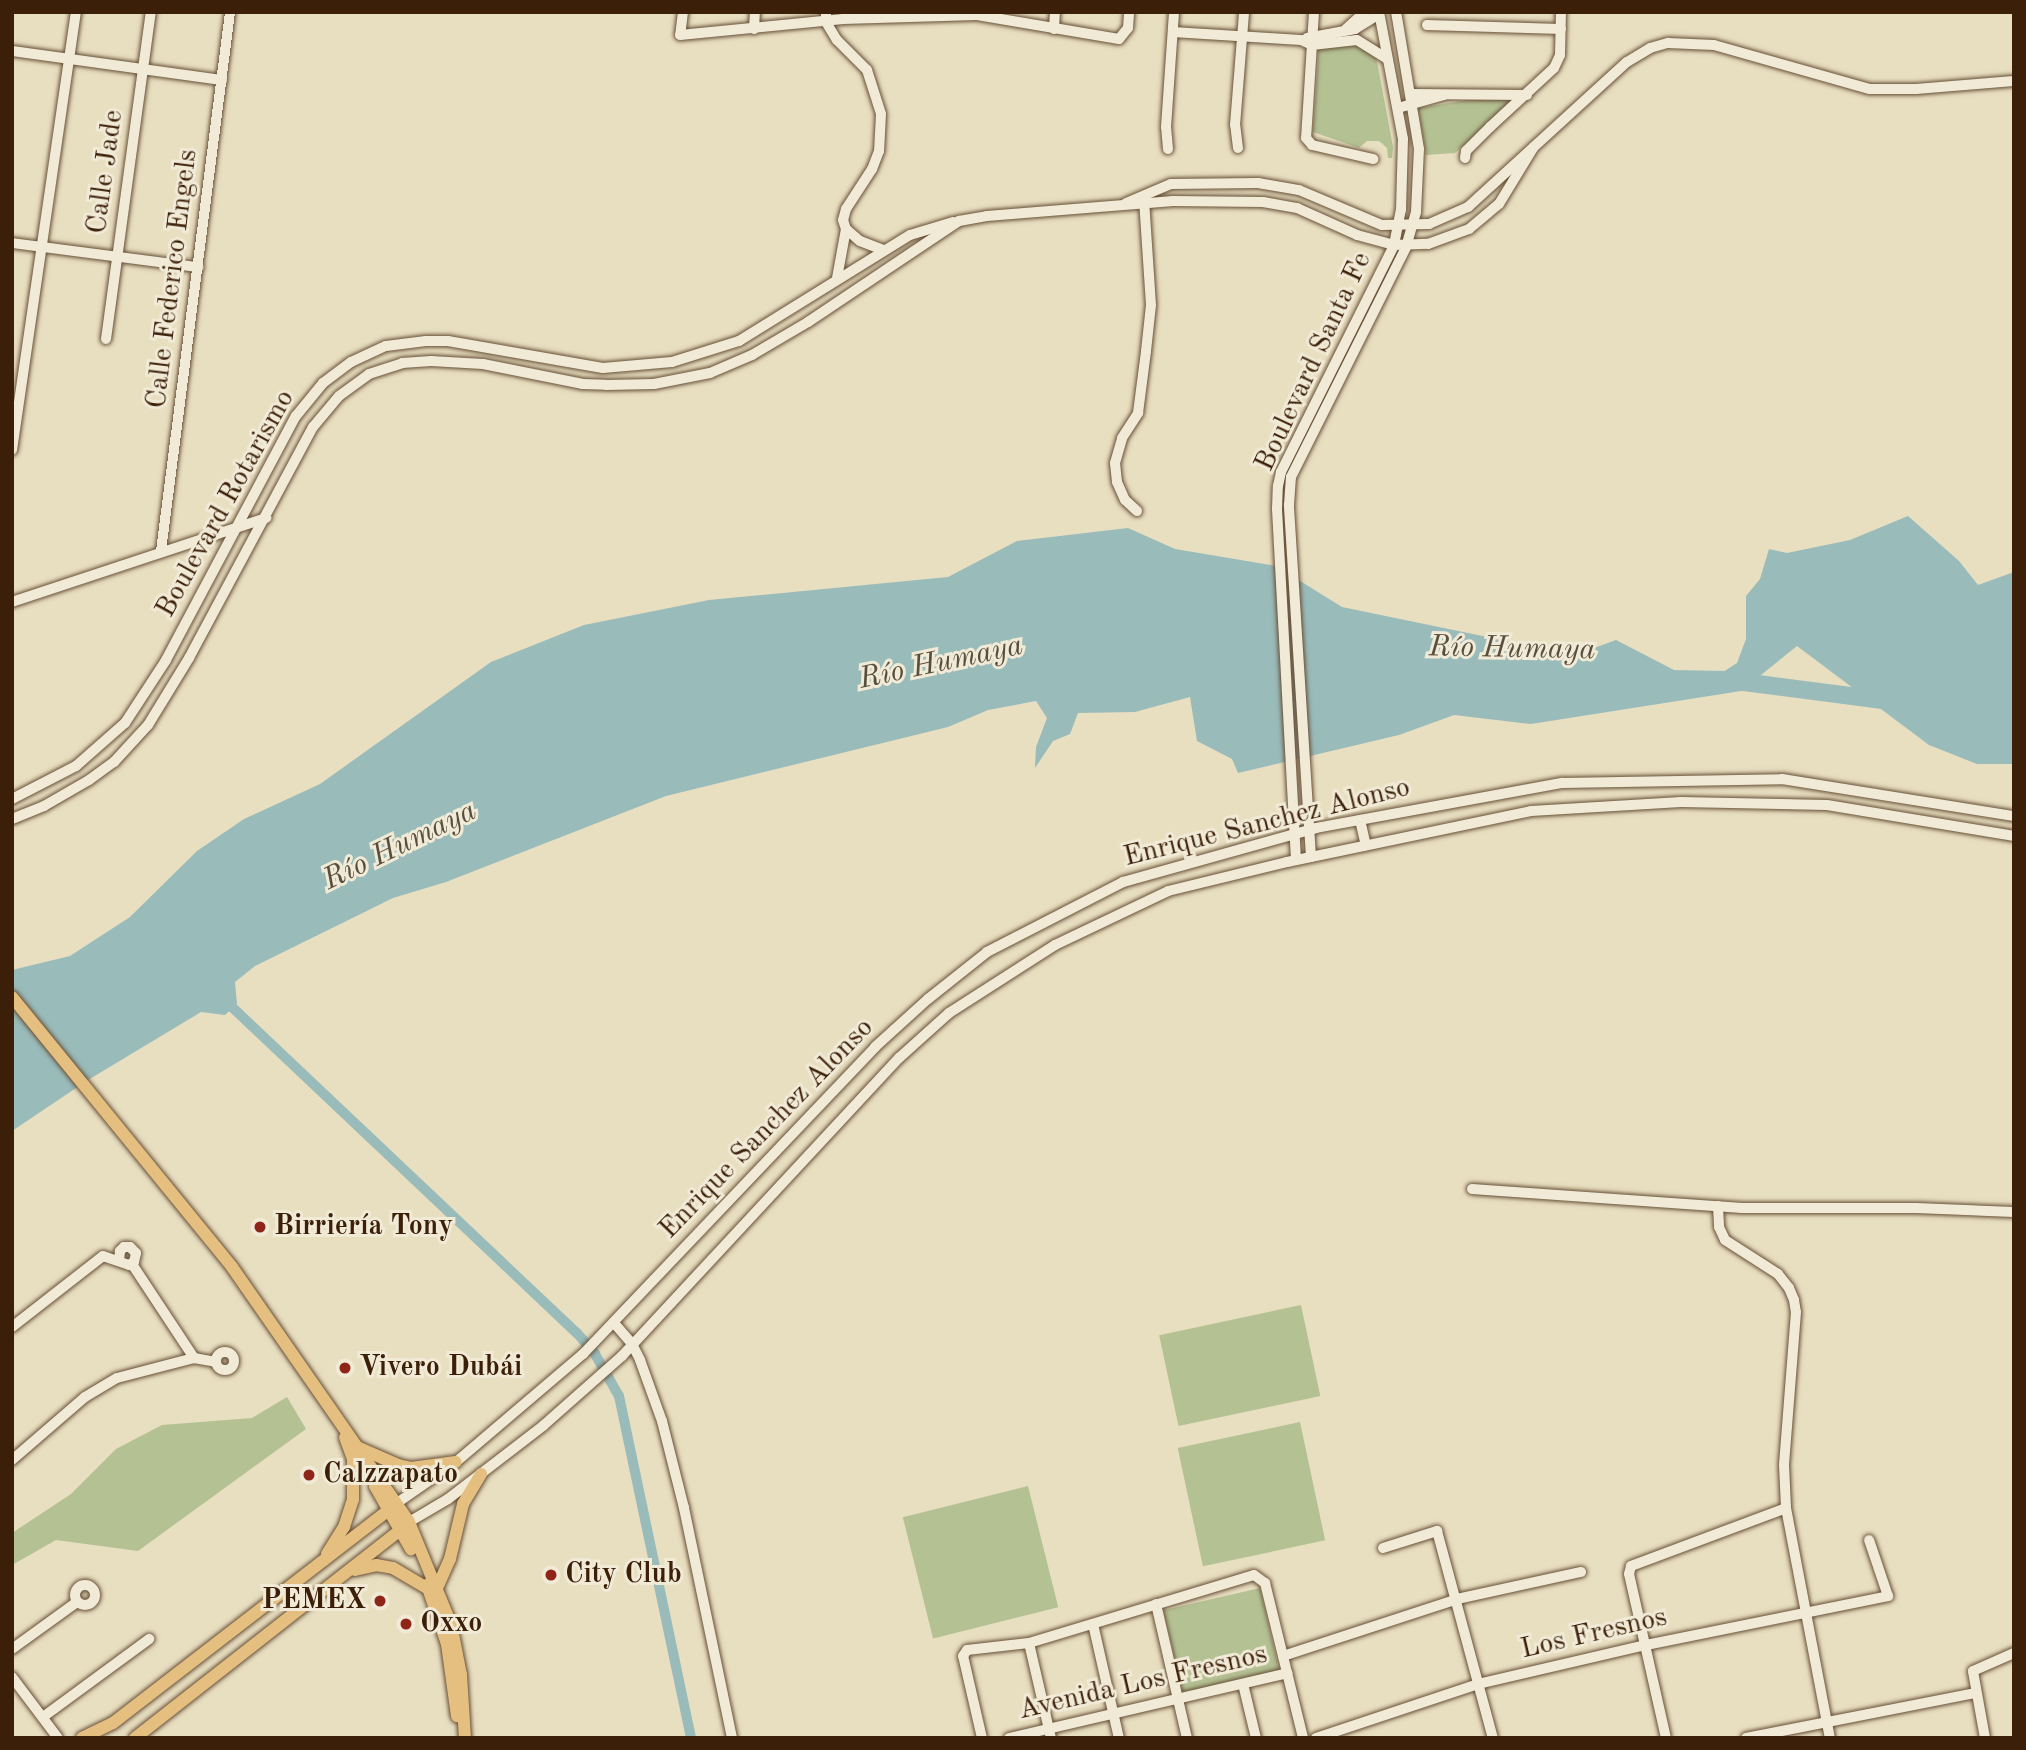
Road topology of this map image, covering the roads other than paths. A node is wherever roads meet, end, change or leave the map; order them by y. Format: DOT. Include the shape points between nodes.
graph roads {
  1 [pos="76,12"];
  2 [pos="151,12"];
  3 [pos="230,12"];
  4 [pos="683,12"];
  5 [pos="755,12"];
  6 [pos="1055,12"];
  7 [pos="1129,12"];
  8 [pos="1174,12"];
  9 [pos="1244,12"];
  10 [pos="1314,12"];
  11 [pos="1365,12"];
  12 [pos="1396,12"];
  13 [pos="1561,12"];
  14 [pos="1379,13"];
  15 [pos="977,14"];
  16 [pos="903,15"];
  17 [pos="826,17"];
  18 [pos="1427,25"];
  19 [pos="754,29"];
  20 [pos="1054,29"];
  21 [pos="1561,29"];
  22 [pos="1173,32"];
  23 [pos="1342,32"];
  24 [pos="1356,35"];
  25 [pos="1242,37"];
  26 [pos="1313,40"];
  27 [pos="12,51"];
  28 [pos="69,59"];
  29 [pos="1388,59"];
  30 [pos="143,69"];
  31 [pos="222,80"];
  32 [pos="2014,81"];
  33 [pos="1527,94"];
  34 [pos="1413,100"];
  35 [pos="1398,108"];
  36 [pos="1238,148"];
  37 [pos="1533,148"];
  38 [pos="1168,149"];
  39 [pos="1465,158"];
  40 [pos="1373,159"];
  41 [pos="1144,198"];
  42 [pos="959,221"];
  43 [pos="1412,226"];
  44 [pos="1397,227"];
  45 [pos="846,229"];
  46 [pos="12,243"];
  47 [pos="1394,245"];
  48 [pos="42,247"];
  49 [pos="1406,247"];
  50 [pos="883,250"];
  51 [pos="117,258"];
  52 [pos="198,267"];
  53 [pos="837,278"];
  54 [pos="106,339"];
  55 [pos="16,401"];
  56 [pos="12,450"];
  57 [pos="1137,511"];
  58 [pos="266,518"];
  59 [pos="240,526"];
  60 [pos="161,551"];
  61 [pos="235,574"];
  62 [pos="212,575"];
  63 [pos="12,602"];
  64 [pos="1755,779"];
  65 [pos="12,799"];
  66 [pos="1755,804"];
  67 [pos="2014,816"];
  68 [pos="12,819"];
  69 [pos="1360,820"];
  70 [pos="1309,830"];
  71 [pos="1294,834"];
  72 [pos="2014,836"];
  73 [pos="1366,845"];
  74 [pos="1311,857"];
  75 [pos="1296,860"];
  76 [pos="12,997"];
  77 [pos="12,1011"];
  78 [pos="134,1150"];
  79 [pos="1472,1189"];
  80 [pos="1718,1206"];
  81 [pos="2014,1212"];
  82 [pos="119,1259"];
  83 [pos="132,1264"];
  84 [pos="614,1323"];
  85 [pos="12,1327"];
  86 [pos="632,1344"];
  87 [pos="194,1358"];
  88 [pos="216,1362"];
  89 [pos="345,1436"];
  90 [pos="357,1447"];
  91 [pos="12,1460"];
  92 [pos="456,1462"];
  93 [pos="481,1474"];
  94 [pos="393,1506"];
  95 [pos="1786,1508"];
  96 [pos="405,1526"];
  97 [pos="1869,1540"];
  98 [pos="1383,1548"];
  99 [pos="324,1560"];
  100 [pos="1581,1572"];
  101 [pos="342,1577"];
  102 [pos="433,1589"];
  103 [pos="1457,1599"];
  104 [pos="77,1602"];
  105 [pos="1156,1604"];
  106 [pos="1806,1613"];
  107 [pos="1093,1624"];
  108 [pos="149,1639"];
  109 [pos="1029,1643"];
  110 [pos="1646,1644"];
  111 [pos="12,1649"];
  112 [pos="2014,1653"];
  113 [pos="1283,1656"];
  114 [pos="1288,1674"];
  115 [pos="12,1677"];
  116 [pos="1244,1684"];
  117 [pos="1478,1684"];
  118 [pos="1975,1693"];
  119 [pos="1178,1698"];
  120 [pos="1114,1713"];
  121 [pos="43,1717"];
  122 [pos="1827,1722"];
  123 [pos="1049,1733"];
  124 [pos="58,1738"];
  125 [pos="82,1738"];
  126 [pos="135,1738"];
  127 [pos="457,1738"];
  128 [pos="465,1738"];
  129 [pos="732,1738"];
  130 [pos="982,1738"];
  131 [pos="1009,1738"];
  132 [pos="1119,1738"];
  133 [pos="1187,1738"];
  134 [pos="1256,1738"];
  135 [pos="1303,1738"];
  136 [pos="1317,1738"];
  137 [pos="1493,1738"];
  138 [pos="1666,1738"];
  139 [pos="1746,1738"];
  140 [pos="1830,1738"];
  141 [pos="1985,1738"];
  1 -- 28 [label="street"];
  2 -- 30 [label="street, Calle Jade"];
  3 -- 31 [label="street, Calle Federico Engels"];
  4 -- 19 [label="street" via="680,35"];
  5 -- 19 [label="street"];
  6 -- 20 [label="street"];
  7 -- 20 [label="street" via="1128,28 1119,39"];
  8 -- 22 [label="street"];
  9 -- 25 [label="street"];
  10 -- 26 [label="street"];
  11 -- 23 [label="street"];
  12 -- 34 [label="street, Boulevard Santa Fe"];
  13 -- 21 [label="street"];
  14 -- 24 [label="street"];
  14 -- 29 [label="street, Boulevard Santa Fe"];
  15 -- 16 [label="street"];
  15 -- 20 [label="street"];
  16 -- 17 [label="street"];
  17 -- 19 [label="street"];
  17 -- 45 [label="street" via="837,40 867,70 881,114 879,151 845,209"];
  18 -- 21 [label="street"];
  21 -- 33 [label="street" via="1557,62"];
  22 -- 25 [label="street"];
  22 -- 38 [label="street"];
  23 -- 24 [label="street"];
  23 -- 26 [label="street"];
  24 -- 26 [label="street"];
  24 -- 29 [label="street"];
  25 -- 26 [label="street"];
  25 -- 36 [label="street"];
  26 -- 40 [label="street" via="1308,142"];
  27 -- 28 [label="street"];
  28 -- 30 [label="street"];
  28 -- 48 [label="street"];
  29 -- 35 [label="street, Boulevard Santa Fe"];
  30 -- 31 [label="street"];
  30 -- 51 [label="street, Calle Jade"];
  31 -- 52 [label="street, Calle Federico Engels"];
  32 -- 37 [label="street" via="1886,90 1854,86 1714,45 1668,43 1627,62"];
  33 -- 34 [label="street" via="1446,94"];
  33 -- 39 [label="street" via="1466,151"];
  34 -- 35 [label="street"];
  34 -- 43 [label="street, Boulevard Santa Fe" via="1420,163"];
  35 -- 44 [label="street, Boulevard Santa Fe" via="1404,154"];
  37 -- 43 [label="street" via="1458,214"];
  37 -- 49 [label="street" via="1499,204 1469,229 1448,239"];
  41 -- 42 [label="street, Boulevard Rotarismo"];
  41 -- 44 [label="street" via="1171,184 1258,183 1299,190"];
  41 -- 47 [label="street" via="1278,204"];
  41 -- 57 [label="street" via="1151,305 1146,351 1138,413 1122,438 1115,463 1121,491"];
  42 -- 50 [label="street, Boulevard Rotarismo" via="917,231"];
  42 -- 58 [label="street, Boulevard Rotarismo" via="808,321 752,355 710,373 654,384 606,385 483,364 431,361 402,363 369,374 339,396 313,427"];
  43 -- 44 [label="street"];
  43 -- 49 [label="street, Boulevard Santa Fe"];
  44 -- 47 [label="street, Boulevard Santa Fe"];
  45 -- 50 [label="street" via="860,241"];
  45 -- 53 [label="street"];
  46 -- 48 [label="street"];
  47 -- 49 [label="street"];
  47 -- 71 [label="street, Boulevard Santa Fe" via="1281,472 1276,509"];
  48 -- 51 [label="street"];
  48 -- 55 [label="street"];
  49 -- 70 [label="street, Boulevard Santa Fe" via="1291,477"];
  50 -- 53 [label="street, Boulevard Rotarismo"];
  51 -- 52 [label="street"];
  51 -- 54 [label="street, Calle Jade"];
  52 -- 60 [label="street, Calle Federico Engels"];
  53 -- 59 [label="street, Boulevard Rotarismo" via="739,341 672,362 603,368 448,341 405,342 369,352 336,372 309,397"];
  55 -- 56 [label="street"];
  58 -- 59 [label="street"];
  58 -- 61 [label="street, Boulevard Rotarismo"];
  59 -- 60 [label="street"];
  59 -- 62 [label="street, Boulevard Rotarismo"];
  60 -- 63 [label="street"];
  61 -- 62 [label="street"];
  61 -- 68 [label="street, Boulevard Rotarismo" via="164,704 132,744 67,794"];
  62 -- 65 [label="street, Boulevard Rotarismo" via="149,690 125,723 76,766"];
  64 -- 66 [label="street"];
  64 -- 67 [label="street, Enrique Sanchez Alonso" via="1782,779"];
  64 -- 69 [label="street, Enrique Sanchez Alonso" via="1562,783"];
  66 -- 72 [label="street, Enrique Sanchez Alonso" via="1827,805"];
  66 -- 73 [label="street, Enrique Sanchez Alonso" via="1681,802 1531,811"];
  69 -- 70 [label="street, Enrique Sanchez Alonso"];
  69 -- 73 [label="street"];
  70 -- 71 [label="street, Enrique Sanchez Alonso"];
  70 -- 74 [label="street, Boulevard Santa Fe"];
  71 -- 75 [label="street, Boulevard Santa Fe"];
  71 -- 84 [label="street, Enrique Sanchez Alonso" via="1123,882 988,952 875,1047"];
  73 -- 74 [label="street, Enrique Sanchez Alonso"];
  74 -- 75 [label="street, Enrique Sanchez Alonso"];
  75 -- 86 [label="street, Enrique Sanchez Alonso" via="1168,891 1055,945 948,1013 899,1058"];
  76 -- 78 [label="main road"];
  77 -- 78 [label="main road"];
  78 -- 89 [label="main road" via="256,1301"];
  78 -- 90 [label="main road" via="232,1267"];
  79 -- 80 [label="street"];
  80 -- 81 [label="street"];
  80 -- 95 [label="street" via="1725,1240 1778,1274 1794,1300 1784,1465"];
  82 -- 83 [label="street"];
  82 -- 83 [label="street" via="122,1249 130,1247 136,1254"];
  82 -- 85 [label="street" via="103,1256"];
  83 -- 87 [label="street"];
  84 -- 86 [label="street"];
  84 -- 92 [label="street, Enrique Sanchez Alonso"];
  86 -- 93 [label="street, Enrique Sanchez Alonso" via="553,1418"];
  86 -- 129 [label="street" via="656,1400 674,1468"];
  87 -- 88 [label="street"];
  87 -- 91 [label="street" via="131,1372 101,1386"];
  89 -- 94 [label="main road"];
  89 -- 99 [label="main road" via="353,1460 353,1500 344,1527"];
  90 -- 92 [label="main road" via="411,1468"];
  90 -- 94 [label="main road"];
  92 -- 94 [label="street, Enrique Sanchez Alonso"];
  93 -- 96 [label="street, Enrique Sanchez Alonso"];
  93 -- 102 [label="main road" via="463,1504 450,1559"];
  94 -- 96 [label="main road"];
  94 -- 99 [label="main road"];
  95 -- 106 [label="street"];
  95 -- 110 [label="street" via="1631,1566"];
  96 -- 101 [label="main road"];
  96 -- 102 [label="main road"];
  97 -- 106 [label="street, Los Fresnos" via="1888,1595"];
  98 -- 103 [label="street" via="1437,1531"];
  99 -- 125 [label="main road" via="113,1723"];
  100 -- 103 [label="street, Avenida Los Fresnos"];
  101 -- 102 [label="main road" via="362,1567 384,1566"];
  101 -- 126 [label="main road"];
  102 -- 127 [label="main road" via="451,1664"];
  102 -- 128 [label="main road" via="451,1624 459,1660"];
  103 -- 113 [label="street, Avenida Los Fresnos"];
  103 -- 117 [label="street"];
  104 -- 111 [label="street"];
  105 -- 107 [label="street"];
  105 -- 113 [label="street" via="1254,1575 1266,1588"];
  105 -- 119 [label="street"];
  106 -- 110 [label="street, Los Fresnos"];
  106 -- 122 [label="street"];
  107 -- 109 [label="street"];
  107 -- 120 [label="street"];
  108 -- 121 [label="street"];
  109 -- 123 [label="street"];
  109 -- 130 [label="street" via="971,1649 963,1656"];
  110 -- 117 [label="street, Los Fresnos"];
  110 -- 138 [label="street"];
  112 -- 118 [label="street" via="1978,1667 1973,1674"];
  113 -- 114 [label="street"];
  114 -- 116 [label="street, Avenida Los Fresnos"];
  114 -- 135 [label="street"];
  115 -- 121 [label="street"];
  116 -- 119 [label="street, Avenida Los Fresnos"];
  116 -- 134 [label="street"];
  117 -- 136 [label="street, Los Fresnos"];
  117 -- 137 [label="street"];
  118 -- 122 [label="street"];
  118 -- 141 [label="street"];
  119 -- 120 [label="street, Avenida Los Fresnos"];
  119 -- 133 [label="street"];
  120 -- 123 [label="street, Avenida Los Fresnos"];
  120 -- 132 [label="street"];
  121 -- 124 [label="street"];
  122 -- 139 [label="street"];
  122 -- 140 [label="street"];
  123 -- 131 [label="street, Avenida Los Fresnos"];
}
